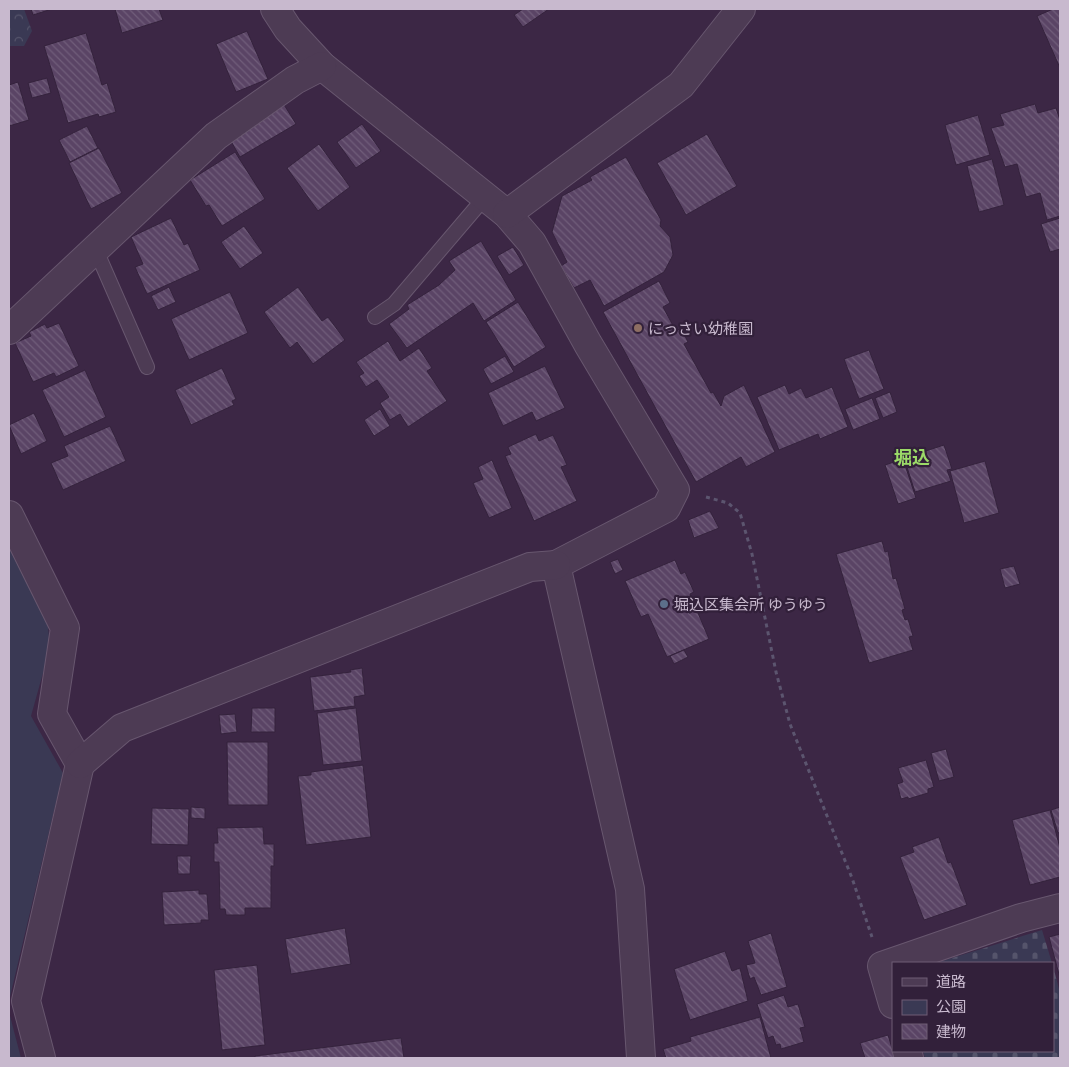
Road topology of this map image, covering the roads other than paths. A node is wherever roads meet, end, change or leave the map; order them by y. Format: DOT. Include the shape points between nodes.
graph roads {
  1 [pos="275,9"];
  2 [pos="739,9"];
  3 [pos="322,66"];
  4 [pos="486,196"];
  5 [pos="507,214"];
  6 [pos="95,248"];
  7 [pos="376,317"];
  8 [pos="9,330"];
  9 [pos="147,367"];
  10 [pos="9,515"];
  11 [pos="556,565"];
  12 [pos="80,764"];
  13 [pos="1060,908"];
  14 [pos="894,962"];
  15 [pos="892,963"];
  16 [pos="892,1001"];
  17 [pos="41,1058"];
  18 [pos="641,1058"];
  1 -- 3 [label="street" via="288,29"];
  2 -- 5 [label="street" via="681,85"];
  3 -- 4 [label="street"];
  3 -- 6 [label="street" via="295,80 216,136"];
  4 -- 5 [label="street"];
  4 -- 7 [label="lane" via="394,304"];
  5 -- 11 [label="street" via="532,243 675,490 666,508"];
  6 -- 8 [label="street"];
  6 -- 9 [label="lane"];
  10 -- 12 [label="street" via="65,628 52,714"];
  11 -- 12 [label="street" via="530,568 122,728"];
  11 -- 18 [label="street" via="630,889"];
  12 -- 17 [label="street" via="26,1001"];
  13 -- 14 [label="street" via="1021,918"];
  15 -- 16 [label="street" via="882,966"];
}
